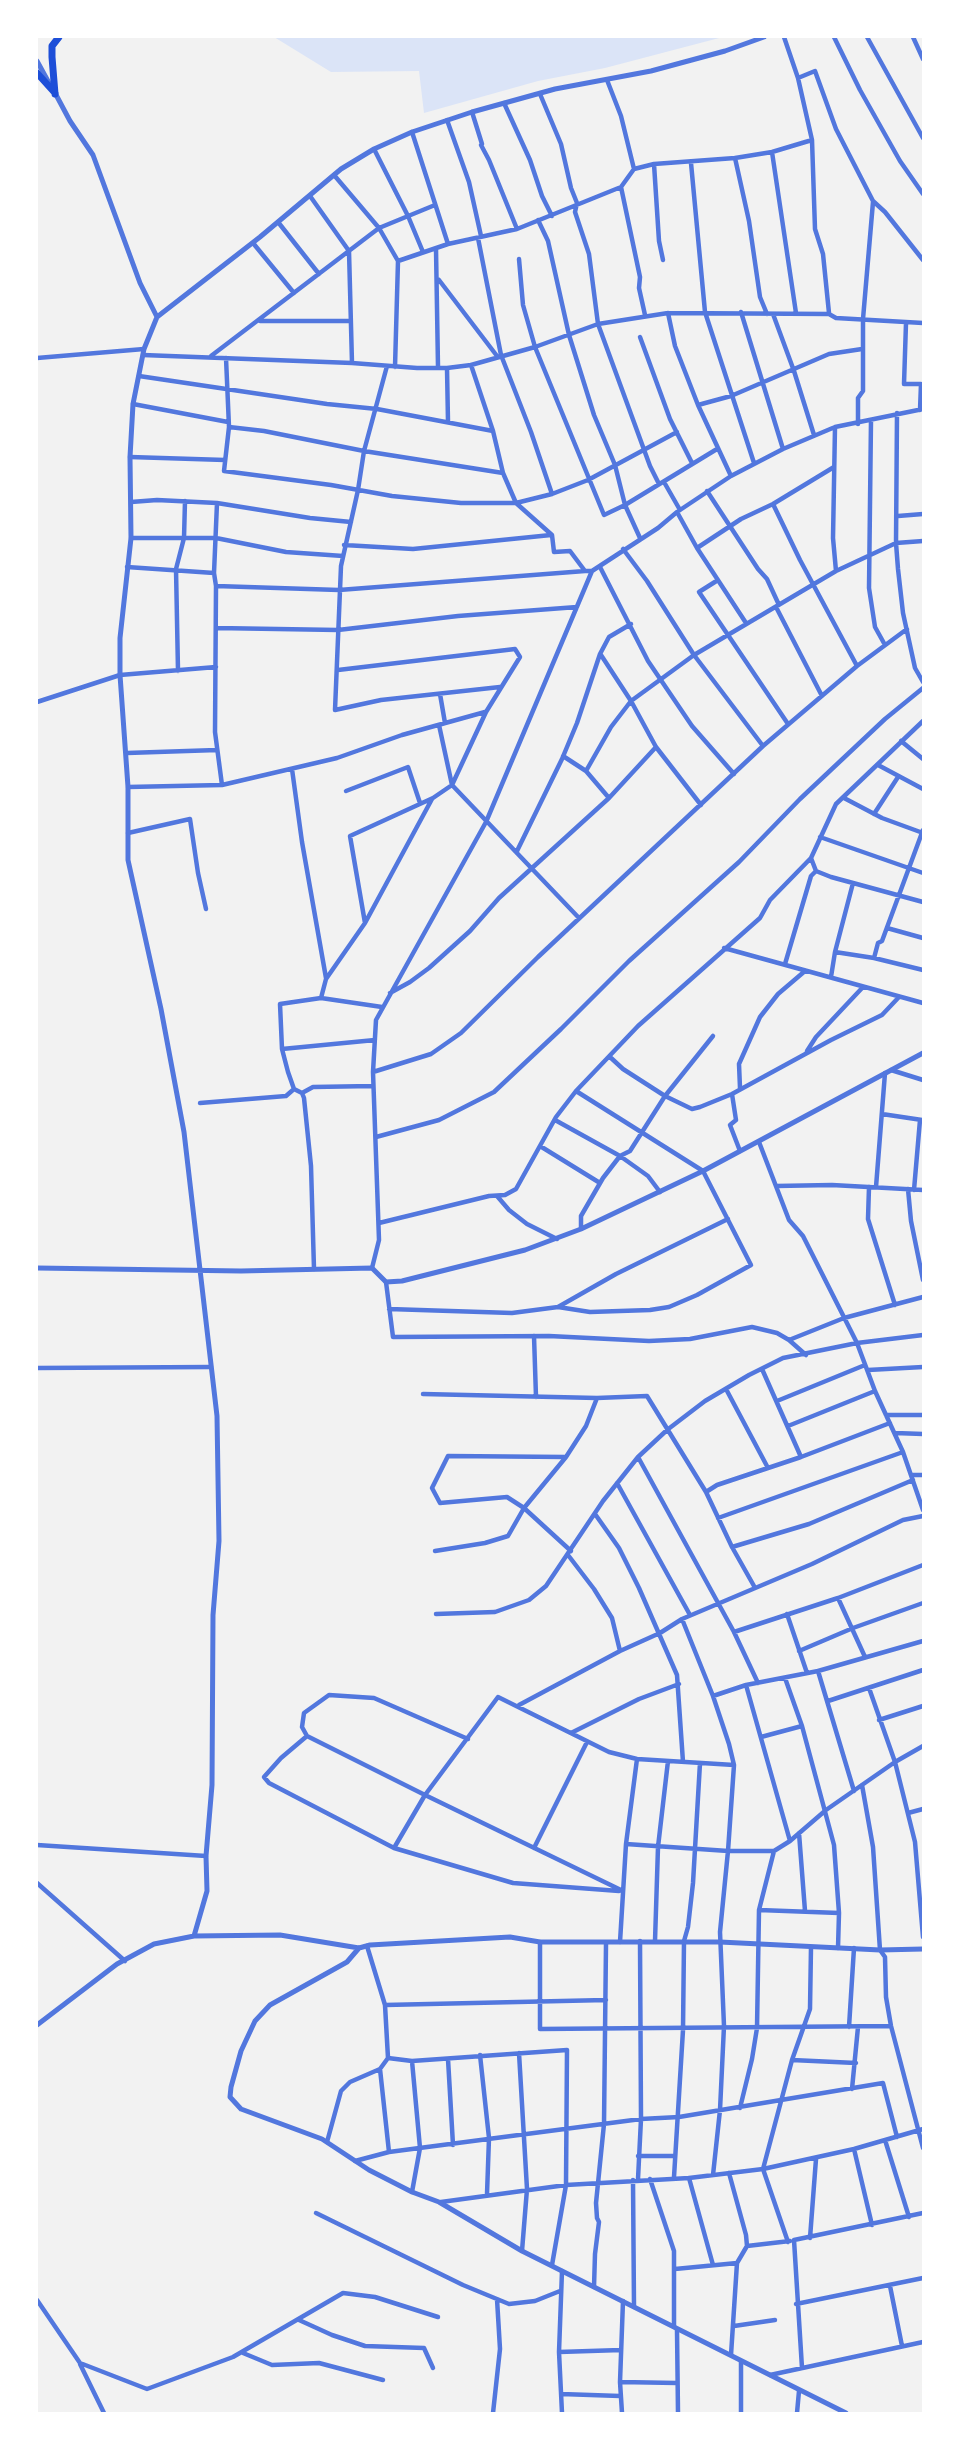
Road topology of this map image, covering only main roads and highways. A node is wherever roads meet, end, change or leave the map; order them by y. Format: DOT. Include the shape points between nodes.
graph roads {
  1 [pos="59,37"];
  2 [pos="37,73"];
  1 -- 2 [label="main road" via="52,46 55,94"];
}
